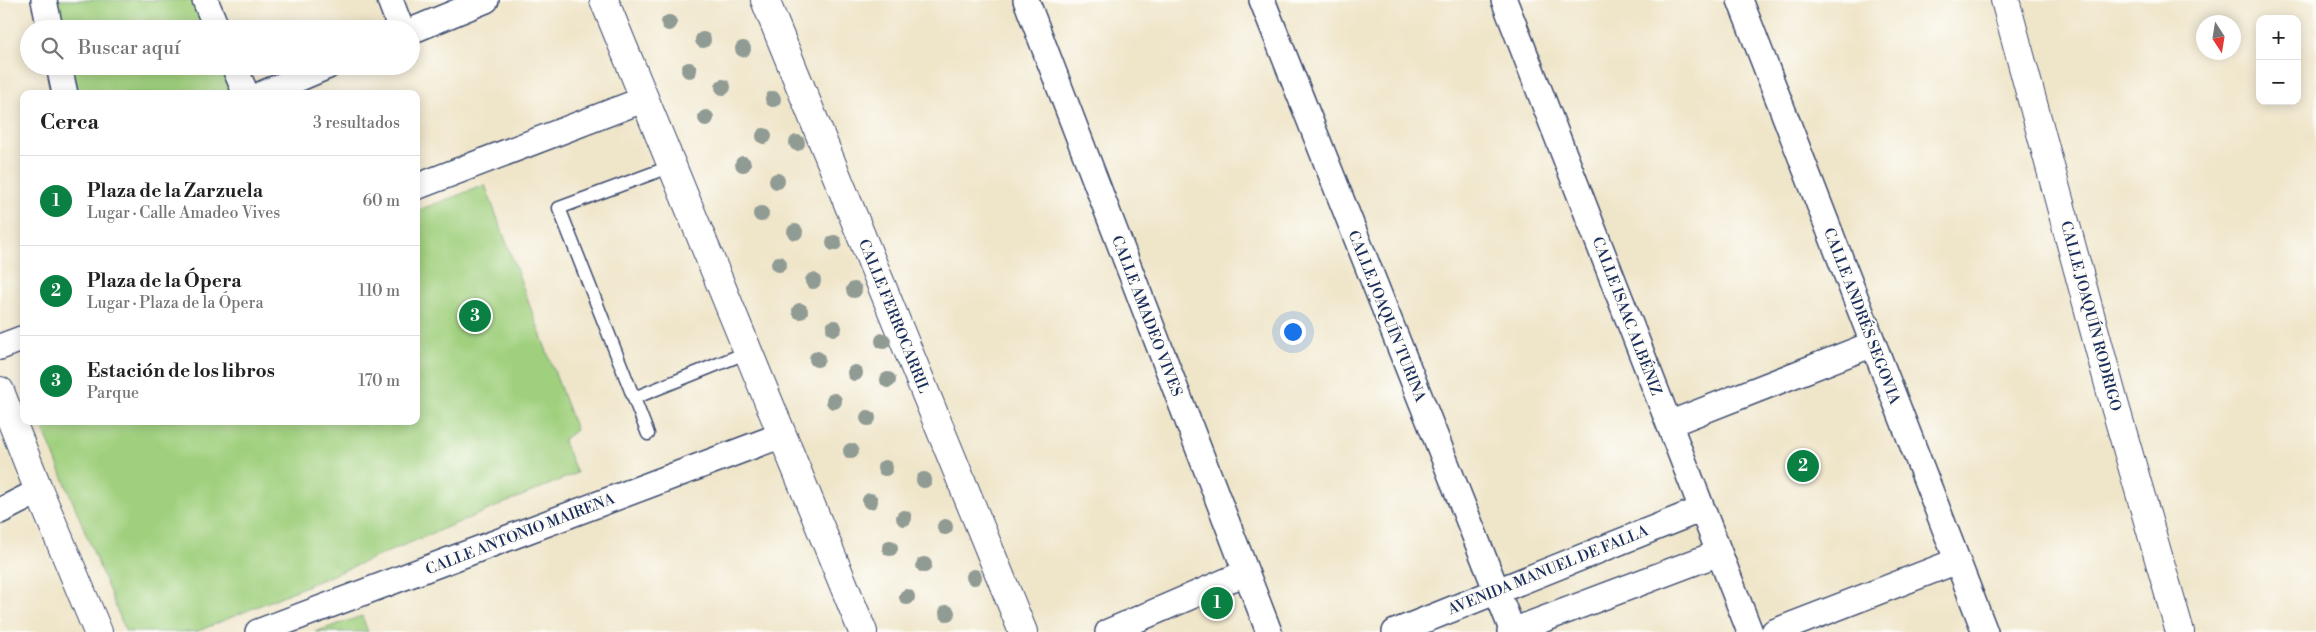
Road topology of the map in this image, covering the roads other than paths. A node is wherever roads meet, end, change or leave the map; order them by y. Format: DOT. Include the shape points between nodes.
graph roads {
  1 [pos="44,0"];
  2 [pos="205,0"];
  3 [pos="390,0"];
  4 [pos="486,0"];
  5 [pos="604,0"];
  6 [pos="765,0"];
  7 [pos="1026,0"];
  8 [pos="1262,0"];
  9 [pos="1504,0"];
  10 [pos="1740,0"];
  11 [pos="2006,0"];
  12 [pos="48,20"];
  13 [pos="213,20"];
  14 [pos="398,20"];
  15 [pos="420,27"];
  16 [pos="61,75"];
  17 [pos="238,75"];
  18 [pos="307,75"];
  19 [pos="64,90"];
  20 [pos="244,90"];
  21 [pos="271,90"];
  22 [pos="645,99"];
  23 [pos="672,166"];
  24 [pos="420,185"];
  25 [pos="20,340"];
  26 [pos="1873,344"];
  27 [pos="0,347"];
  28 [pos="748,352"];
  29 [pos="0,391"];
  30 [pos="634,398"];
  31 [pos="1669,424"];
  32 [pos="648,434"];
  33 [pos="782,436"];
  34 [pos="39,491"];
  35 [pos="1702,508"];
  36 [pos="0,511"];
  37 [pos="1719,553"];
  38 [pos="1957,561"];
  39 [pos="1245,573"];
  40 [pos="1496,590"];
  41 [pos="98,632"];
  42 [pos="258,632"];
  43 [pos="863,632"];
  44 [pos="1023,632"];
  45 [pos="1108,632"];
  46 [pos="1269,632"];
  47 [pos="1395,632"];
  48 [pos="1512,632"];
  49 [pos="1750,632"];
  50 [pos="1774,632"];
  51 [pos="1985,632"];
  52 [pos="2180,632"];
  1 -- 12 [label="street"];
  2 -- 13 [label="street"];
  3 -- 14 [label="street"];
  4 -- 15 [label="street"];
  5 -- 22 [label="street"];
  6 -- 44 [label="street, CALLE FERROCARRIL"];
  7 -- 39 [label="street, CALLE AMADEO VIVES"];
  8 -- 40 [label="street, CALLE JOAQUÍN TURINA"];
  9 -- 31 [label="street, CALLE ISAAC ALBÉNIZ"];
  10 -- 26 [label="street, CALLE ANDRÉS SEGOVIA"];
  11 -- 52 [label="street, CALLE JOAQUÍN RODRIGO" via="2114,403"];
  16 -- 19 [label="street"];
  17 -- 20 [label="street"];
  18 -- 21 [label="street"];
  22 -- 23 [label="street"];
  22 -- 24 [label="street"];
  23 -- 28 [label="street"];
  23 -- 30 [label="lane" via="559,208"];
  25 -- 27 [label="street"];
  26 -- 31 [label="street"];
  26 -- 38 [label="street, CALLE ANDRÉS SEGOVIA"];
  28 -- 30 [label="lane"];
  28 -- 33 [label="street"];
  29 -- 34 [label="street"];
  30 -- 32 [label="lane"];
  31 -- 35 [label="street, CALLE ISAAC ALBÉNIZ"];
  33 -- 42 [label="street, CALLE ANTONIO MAIRENA"];
  33 -- 43 [label="street"];
  34 -- 36 [label="street"];
  34 -- 41 [label="street"];
  35 -- 37 [label="street, CALLE ISAAC ALBÉNIZ"];
  35 -- 40 [label="street, AVENIDA MANUEL DE FALLA"];
  37 -- 48 [label="street"];
  37 -- 49 [label="street, CALLE ISAAC ALBÉNIZ"];
  38 -- 50 [label="street"];
  38 -- 51 [label="street, CALLE ANDRÉS SEGOVIA"];
  39 -- 45 [label="street"];
  39 -- 46 [label="street, CALLE AMADEO VIVES"];
  40 -- 47 [label="street, AVENIDA MANUEL DE FALLA"];
  40 -- 48 [label="street, CALLE JOAQUÍN TURINA"];
}
